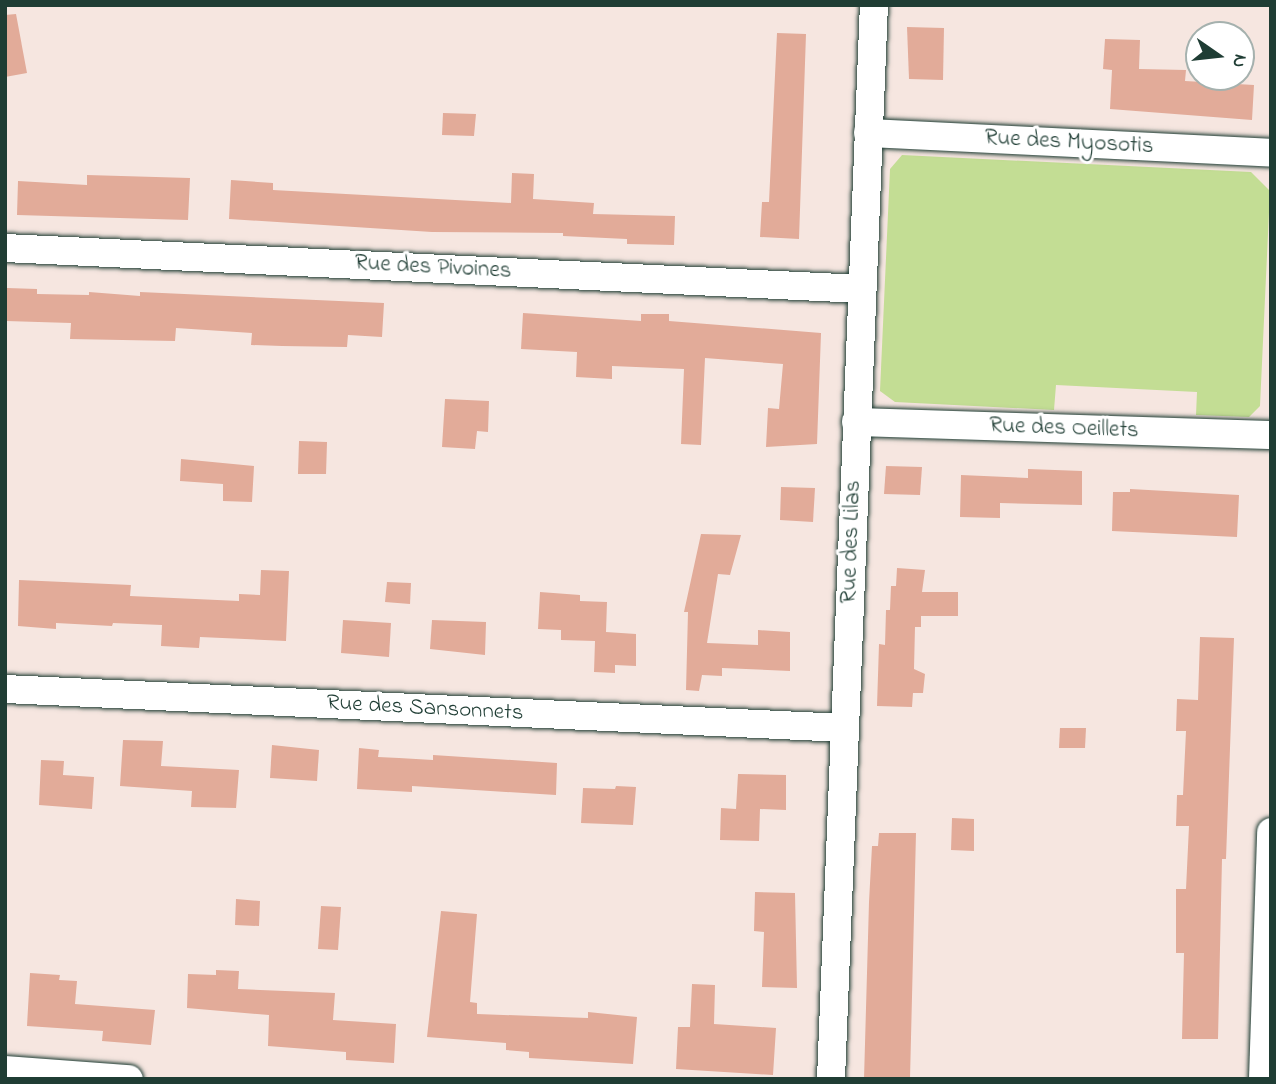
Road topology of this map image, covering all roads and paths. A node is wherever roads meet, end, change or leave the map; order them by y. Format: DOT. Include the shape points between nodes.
graph roads {
  1 [pos="874,5"];
  2 [pos="868,133"];
  3 [pos="1271,153"];
  4 [pos="5,248"];
  5 [pos="861,289"];
  6 [pos="856,422"];
  7 [pos="1271,435"];
  8 [pos="5,689"];
  9 [pos="845,728"];
  10 [pos="1271,832"];
  11 [pos="5,1070"];
  12 [pos="54,1076"];
  13 [pos="129,1079"];
  14 [pos="831,1079"];
  15 [pos="1263,1079"];
  1 -- 2 [label="street, Rue des Lilas"];
  2 -- 3 [label="street, Rue des Myosotis"];
  2 -- 5 [label="street, Rue des Lilas"];
  4 -- 5 [label="street, Rue des Pivoines"];
  5 -- 6 [label="street, Rue des Lilas"];
  6 -- 7 [label="street, Rue des Oeillets"];
  6 -- 9 [label="street, Rue des Lilas"];
  8 -- 9 [label="street, Rue des Sansonnets"];
  9 -- 14 [label="street, Rue des Lilas"];
  10 -- 15 [label="street"];
  11 -- 12 [label="street"];
  12 -- 13 [label="street"];
}
